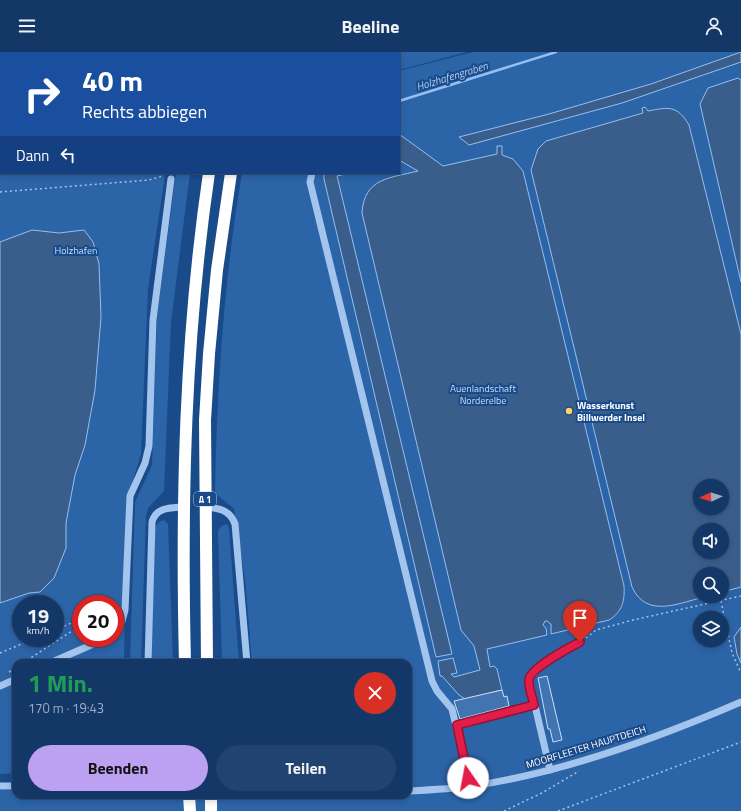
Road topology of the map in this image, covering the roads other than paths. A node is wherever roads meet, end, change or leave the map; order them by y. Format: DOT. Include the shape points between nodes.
graph roads {
  1 [pos="209,174"];
  2 [pos="231,174"];
  3 [pos="312,174"];
  4 [pos="171,179"];
  5 [pos="184,507"];
  6 [pos="205,507"];
  7 [pos="124,616"];
  8 [pos="580,642"];
  9 [pos="86,647"];
  10 [pos="59,659"];
  11 [pos="148,659"];
  12 [pos="185,659"];
  13 [pos="207,659"];
  14 [pos="247,659"];
  15 [pos="12,681"];
  16 [pos="0,686"];
  17 [pos="741,702"];
  18 [pos="534,705"];
  19 [pos="457,725"];
  20 [pos="550,770"];
  21 [pos="0,786"];
  22 [pos="12,786"];
  23 [pos="470,786"];
  24 [pos="412,791"];
  25 [pos="189,799"];
  26 [pos="211,799"];
  27 [pos="190,811"];
  28 [pos="211,811"];
  1 -- 5 [label="highway, A 1" via="197,259 189,355"];
  2 -- 6 [label="highway, A 1" via="217,270 209,354 205,420"];
  3 -- 19 [label="lane" via="310,182 432,681 437,692 452,709"];
  4 -- 7 [label="lane" via="153,320 149,446 145,463 130,496"];
  5 -- 11 [label="lane" via="161,510 152,522"];
  5 -- 12 [label="highway, A 1"];
  6 -- 13 [label="highway, A 1"];
  6 -- 14 [label="lane" via="218,508 228,513 235,524"];
  8 -- 18 [label="lane" via="560,652 533,672 529,680"];
  9 -- 10 [label="lane"];
  15 -- 16 [label="lane"];
  17 -- 20 [label="lane, MOORFLEETER HAUPTDEICH"];
  18 -- 19 [label="lane"];
  18 -- 20 [label="lane"];
  19 -- 23 [label="lane"];
  20 -- 23 [label="lane, MOORFLEETER HAUPTDEICH"];
  21 -- 22 [label="lane"];
  23 -- 24 [label="lane, MOORFLEETER HAUPTDEICH"];
  25 -- 27 [label="highway"];
  26 -- 28 [label="highway"];
}
